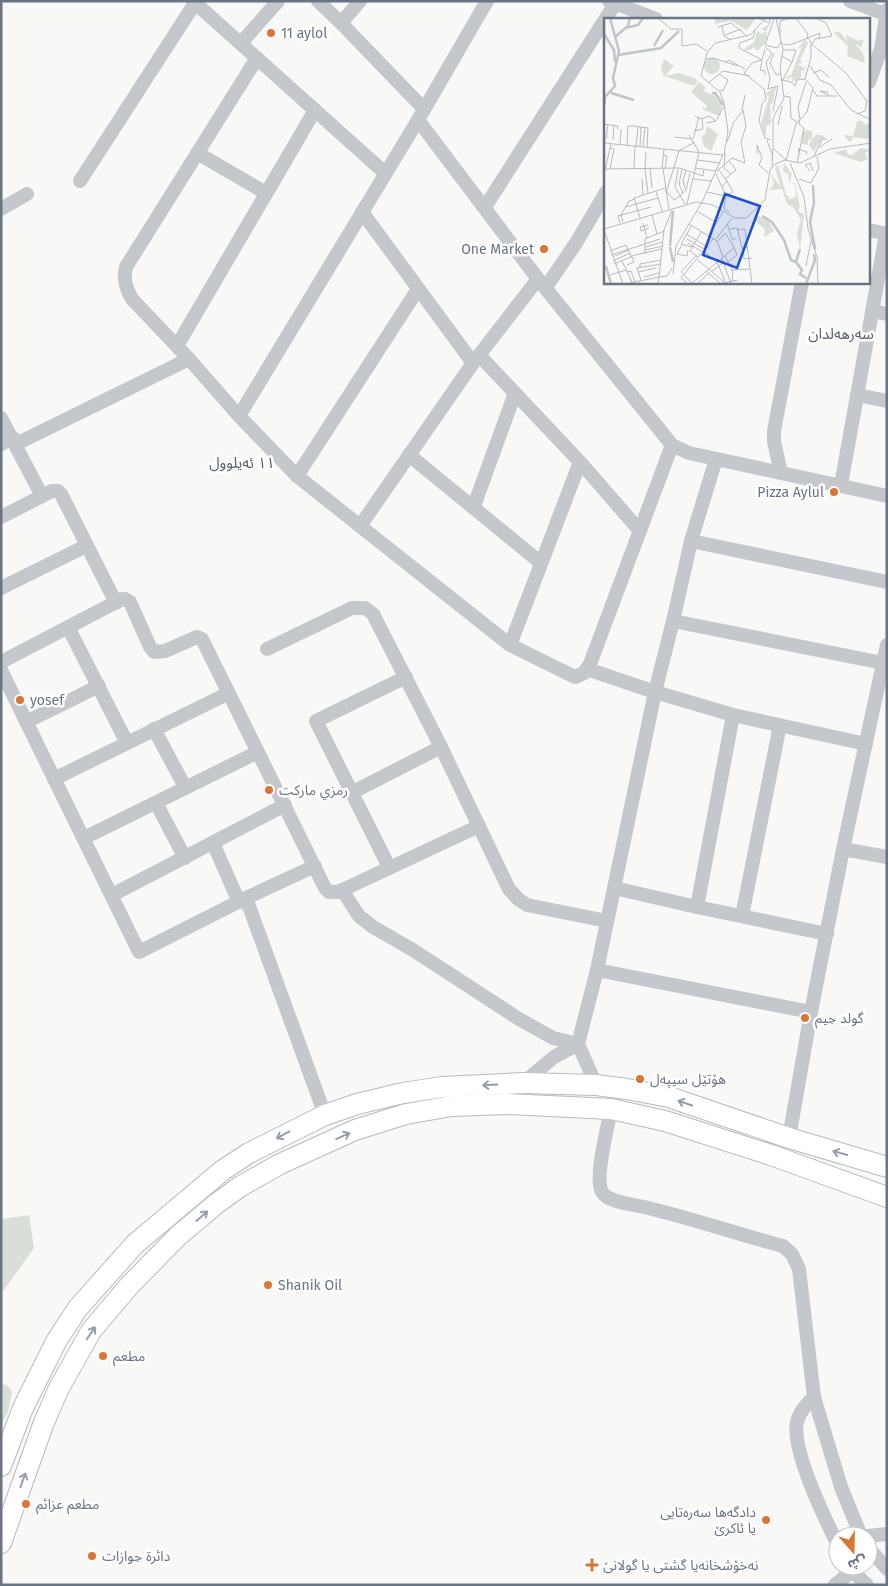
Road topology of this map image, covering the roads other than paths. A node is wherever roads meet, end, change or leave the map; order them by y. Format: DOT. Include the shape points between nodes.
graph roads {
  1 [pos="278,1"];
  2 [pos="318,1"];
  3 [pos="360,1"];
  4 [pos="487,1"];
  5 [pos="850,1"];
  6 [pos="194,2"];
  7 [pos="612,2"];
  8 [pos="886,12"];
  9 [pos="653,18"];
  10 [pos="342,23"];
  11 [pos="240,43"];
  12 [pos="884,51"];
  13 [pos="257,58"];
  14 [pos="870,80"];
  15 [pos="315,110"];
  16 [pos="421,114"];
  17 [pos="197,153"];
  18 [pos="385,173"];
  19 [pos="80,181"];
  20 [pos="266,193"];
  21 [pos="27,194"];
  22 [pos="604,195"];
  23 [pos="484,207"];
  24 [pos="2,208"];
  25 [pos="362,212"];
  26 [pos="870,230"];
  27 [pos="886,234"];
  28 [pos="542,283"];
  29 [pos="802,284"];
  30 [pos="418,289"];
  31 [pos="872,311"];
  32 [pos="887,314"];
  33 [pos="177,346"];
  34 [pos="189,359"];
  35 [pos="476,359"];
  36 [pos="515,393"];
  37 [pos="857,395"];
  38 [pos="887,401"];
  39 [pos="238,416"];
  40 [pos="1,418"];
  41 [pos="10,442"];
  42 [pos="672,445"];
  43 [pos="410,455"];
  44 [pos="716,459"];
  45 [pos="580,462"];
  46 [pos="781,472"];
  47 [pos="297,476"];
  48 [pos="841,485"];
  49 [pos="42,496"];
  50 [pos="887,496"];
  51 [pos="474,506"];
  52 [pos="1,516"];
  53 [pos="360,526"];
  54 [pos="640,530"];
  55 [pos="691,541"];
  56 [pos="86,546"];
  57 [pos="542,563"];
  58 [pos="887,582"];
  59 [pos="1,588"];
  60 [pos="116,603"];
  61 [pos="673,621"];
  62 [pos="68,627"];
  63 [pos="510,645"];
  64 [pos="887,645"];
  65 [pos="267,649"];
  66 [pos="1,662"];
  67 [pos="883,663"];
  68 [pos="587,669"];
  69 [pos="1,670"];
  70 [pos="406,677"];
  71 [pos="99,686"];
  72 [pos="655,692"];
  73 [pos="229,693"];
  74 [pos="733,715"];
  75 [pos="26,722"];
  76 [pos="780,725"];
  77 [pos="154,729"];
  78 [pos="127,743"];
  79 [pos="866,744"];
  80 [pos="441,747"];
  81 [pos="258,752"];
  82 [pos="54,779"];
  83 [pos="185,787"];
  84 [pos="351,793"];
  85 [pos="156,803"];
  86 [pos="285,804"];
  87 [pos="479,826"];
  88 [pos="84,838"];
  89 [pos="213,843"];
  90 [pos="843,849"];
  91 [pos="887,857"];
  92 [pos="186,858"];
  93 [pos="315,866"];
  94 [pos="389,867"];
  95 [pos="614,888"];
  96 [pos="342,890"];
  97 [pos="112,895"];
  98 [pos="242,900"];
  99 [pos="697,907"];
  100 [pos="742,916"];
  101 [pos="607,921"];
  102 [pos="827,934"];
  103 [pos="597,970"];
  104 [pos="811,1012"];
  105 [pos="578,1044"];
  106 [pos="523,1083"];
  107 [pos="596,1085"];
  108 [pos="611,1109"];
  109 [pos="325,1115"];
  110 [pos="789,1138"];
  111 [pos="887,1167"];
  112 [pos="887,1197"];
  113 [pos="814,1397"];
  114 [pos="1,1466"];
  115 [pos="6,1509"];
  116 [pos="830,1526"];
  117 [pos="857,1526"];
  118 [pos="1,1542"];
  119 [pos="878,1559"];
  120 [pos="887,1569"];
  121 [pos="858,1576"];
  122 [pos="867,1585"];
  1 -- 11 [label="street"];
  2 -- 10 [label="street"];
  3 -- 10 [label="street"];
  4 -- 16 [label="street"];
  5 -- 8 [label="street"];
  6 -- 11 [label="street"];
  6 -- 19 [label="street"];
  7 -- 9 [label="street"];
  7 -- 23 [label="street"];
  8 -- 12 [label="street"];
  10 -- 16 [label="street"];
  11 -- 13 [label="street"];
  12 -- 14 [label="street"];
  13 -- 15 [label="street"];
  13 -- 17 [label="street"];
  15 -- 18 [label="street"];
  15 -- 20 [label="street"];
  16 -- 18 [label="street"];
  16 -- 23 [label="street"];
  17 -- 20 [label="street"];
  17 -- 33 [label="street" via="126,267 124,277 132,299"];
  18 -- 25 [label="street"];
  20 -- 33 [label="street"];
  21 -- 24 [label="street"];
  22 -- 28 [label="street" via="576,243"];
  23 -- 28 [label="street"];
  25 -- 30 [label="street"];
  25 -- 39 [label="street"];
  26 -- 27 [label="street"];
  27 -- 31 [label="street"];
  28 -- 35 [label="street"];
  28 -- 42 [label="street"];
  29 -- 46 [label="street" via="774,430"];
  30 -- 35 [label="street"];
  30 -- 47 [label="street"];
  31 -- 32 [label="street"];
  31 -- 37 [label="street"];
  33 -- 34 [label="street"];
  34 -- 39 [label="street"];
  34 -- 41 [label="street"];
  35 -- 36 [label="street"];
  35 -- 43 [label="street"];
  36 -- 45 [label="street"];
  36 -- 51 [label="street"];
  37 -- 38 [label="street"];
  37 -- 48 [label="street"];
  39 -- 47 [label="street"];
  40 -- 41 [label="street"];
  41 -- 49 [label="street"];
  42 -- 44 [label="street"];
  42 -- 54 [label="street"];
  43 -- 51 [label="street"];
  43 -- 53 [label="street"];
  44 -- 46 [label="street"];
  44 -- 55 [label="street"];
  45 -- 54 [label="street"];
  45 -- 57 [label="street"];
  46 -- 48 [label="street"];
  47 -- 53 [label="street"];
  48 -- 50 [label="street"];
  49 -- 52 [label="street"];
  49 -- 56 [label="street" via="52,491 61,494"];
  51 -- 57 [label="street"];
  53 -- 63 [label="street"];
  54 -- 68 [label="street"];
  55 -- 58 [label="street"];
  55 -- 61 [label="street"];
  56 -- 59 [label="street"];
  56 -- 60 [label="street"];
  57 -- 63 [label="street"];
  60 -- 62 [label="street"];
  60 -- 73 [label="street" via="125,599 130,602 154,652 165,651 197,637 202,640"];
  61 -- 67 [label="street"];
  61 -- 72 [label="street"];
  62 -- 66 [label="street"];
  62 -- 71 [label="street"];
  63 -- 68 [label="street" via="570,675 580,676"];
  64 -- 67 [label="street"];
  65 -- 70 [label="street" via="352,608 365,608 373,614"];
  67 -- 79 [label="street"];
  68 -- 72 [label="street"];
  69 -- 75 [label="street"];
  70 -- 80 [label="street"];
  70 -- 84 [label="street" via="316,721"];
  71 -- 75 [label="street"];
  71 -- 78 [label="street"];
  72 -- 74 [label="street"];
  72 -- 95 [label="street"];
  73 -- 77 [label="street"];
  73 -- 81 [label="street"];
  74 -- 76 [label="street"];
  74 -- 99 [label="street"];
  75 -- 82 [label="street"];
  76 -- 79 [label="street"];
  76 -- 100 [label="street"];
  77 -- 78 [label="street"];
  77 -- 83 [label="street"];
  78 -- 82 [label="street"];
  79 -- 90 [label="street"];
  80 -- 84 [label="street"];
  80 -- 87 [label="street"];
  81 -- 83 [label="street"];
  81 -- 86 [label="street"];
  82 -- 88 [label="street"];
  83 -- 85 [label="street"];
  84 -- 94 [label="street"];
  85 -- 88 [label="street"];
  85 -- 92 [label="street"];
  86 -- 89 [label="street"];
  86 -- 93 [label="street"];
  87 -- 94 [label="street"];
  87 -- 101 [label="street" via="509,889 527,905"];
  88 -- 97 [label="street"];
  89 -- 92 [label="street"];
  89 -- 98 [label="street"];
  90 -- 91 [label="street"];
  90 -- 102 [label="street"];
  92 -- 97 [label="street"];
  93 -- 96 [label="street" via="326,888 333,893"];
  93 -- 98 [label="street"];
  94 -- 96 [label="street"];
  95 -- 99 [label="street"];
  95 -- 101 [label="street"];
  96 -- 105 [label="street" via="359,916 373,928 414,950 519,1019 553,1038"];
  97 -- 98 [label="street" via="140,952"];
  98 -- 109 [label="street"];
  99 -- 100 [label="street"];
  100 -- 102 [label="street"];
  101 -- 103 [label="street"];
  102 -- 104 [label="street"];
  103 -- 104 [label="street"];
  103 -- 105 [label="street"];
  104 -- 110 [label="street"];
  105 -- 106 [label="street" via="554,1057"];
  105 -- 107 [label="street"];
  106 -- 107 [label="highway"];
  106 -- 109 [label="highway, one-way" via="442,1087 403,1093"];
  110 -- 107 [label="highway, one-way" via="669,1097"];
  108 -- 112 [label="highway" via="665,1121"];
  108 -- 113 [label="street" via="600,1165 599,1184 603,1194 614,1200 784,1246 792,1254 799,1269"];
  115 -- 108 [label="highway, one-way" via="58,1390 91,1331 178,1236 242,1186 280,1164 355,1130 406,1114 452,1106 506,1104"];
  109 -- 114 [label="highway, one-way" via="249,1153 223,1170 135,1244 78,1308 57,1340 23,1408"];
  111 -- 110 [label="highway, one-way"];
  113 -- 116 [label="street" via="796,1422 797,1439 804,1469"];
  113 -- 117 [label="street" via="841,1487"];
  115 -- 118 [label="highway"];
  119 -- 120 [label="street"];
  121 -- 122 [label="street"];
}
